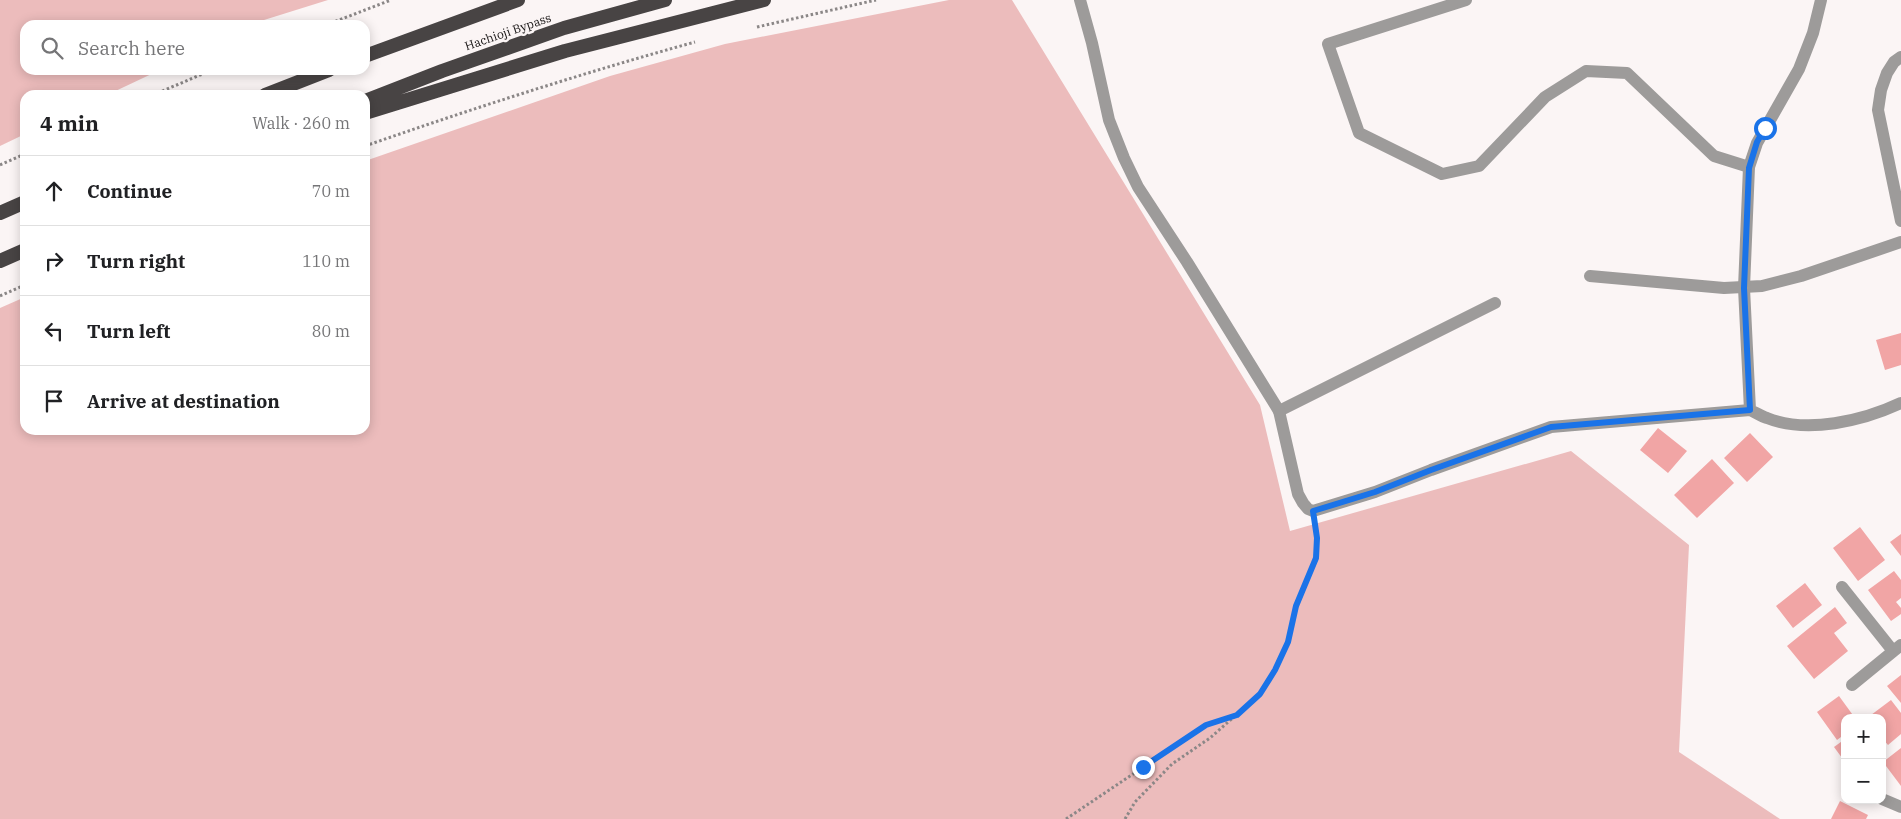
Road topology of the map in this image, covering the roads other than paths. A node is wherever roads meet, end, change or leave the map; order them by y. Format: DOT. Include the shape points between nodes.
graph roads {
  1 [pos="518,0"];
  2 [pos="665,0"];
  3 [pos="764,0"];
  4 [pos="1080,0"];
  5 [pos="1466,0"];
  6 [pos="1821,0"];
  7 [pos="370,54"];
  8 [pos="1901,57"];
  9 [pos="316,75"];
  10 [pos="278,90"];
  11 [pos="370,99"];
  12 [pos="370,111"];
  13 [pos="1749,168"];
  14 [pos="20,204"];
  15 [pos="0,214"];
  16 [pos="1901,221"];
  17 [pos="1901,242"];
  18 [pos="20,252"];
  19 [pos="0,261"];
  20 [pos="1590,276"];
  21 [pos="1744,288"];
  22 [pos="1495,303"];
  23 [pos="1901,404"];
  24 [pos="1750,410"];
  25 [pos="1279,411"];
  26 [pos="1842,587"];
  27 [pos="1897,648"];
  28 [pos="1852,685"];
  29 [pos="1886,801"];
  30 [pos="1901,807"];
  1 -- 7 [label="highway"];
  2 -- 11 [label="highway, Hachioji Bypass" via="564,28"];
  3 -- 12 [label="highway" via="565,51"];
  4 -- 25 [label="street" via="1109,120 1138,187"];
  5 -- 13 [label="street" via="1328,44 1359,133 1442,174 1479,166 1545,97 1586,71 1627,73 1714,156"];
  6 -- 13 [label="street" via="1799,69 1757,142"];
  8 -- 16 [label="street" via="1887,73 1878,110"];
  9 -- 10 [label="highway"];
  13 -- 21 [label="street"];
  14 -- 15 [label="highway"];
  17 -- 21 [label="street" via="1801,276"];
  18 -- 19 [label="highway"];
  20 -- 21 [label="street"];
  21 -- 24 [label="street"];
  22 -- 25 [label="street"];
  23 -- 24 [label="street" via="1859,418 1820,426 1767,419"];
  24 -- 25 [label="street" via="1551,427 1375,492 1313,511 1303,504 1298,494"];
  26 -- 27 [label="street"];
  27 -- 28 [label="street"];
  29 -- 30 [label="street"];
}
